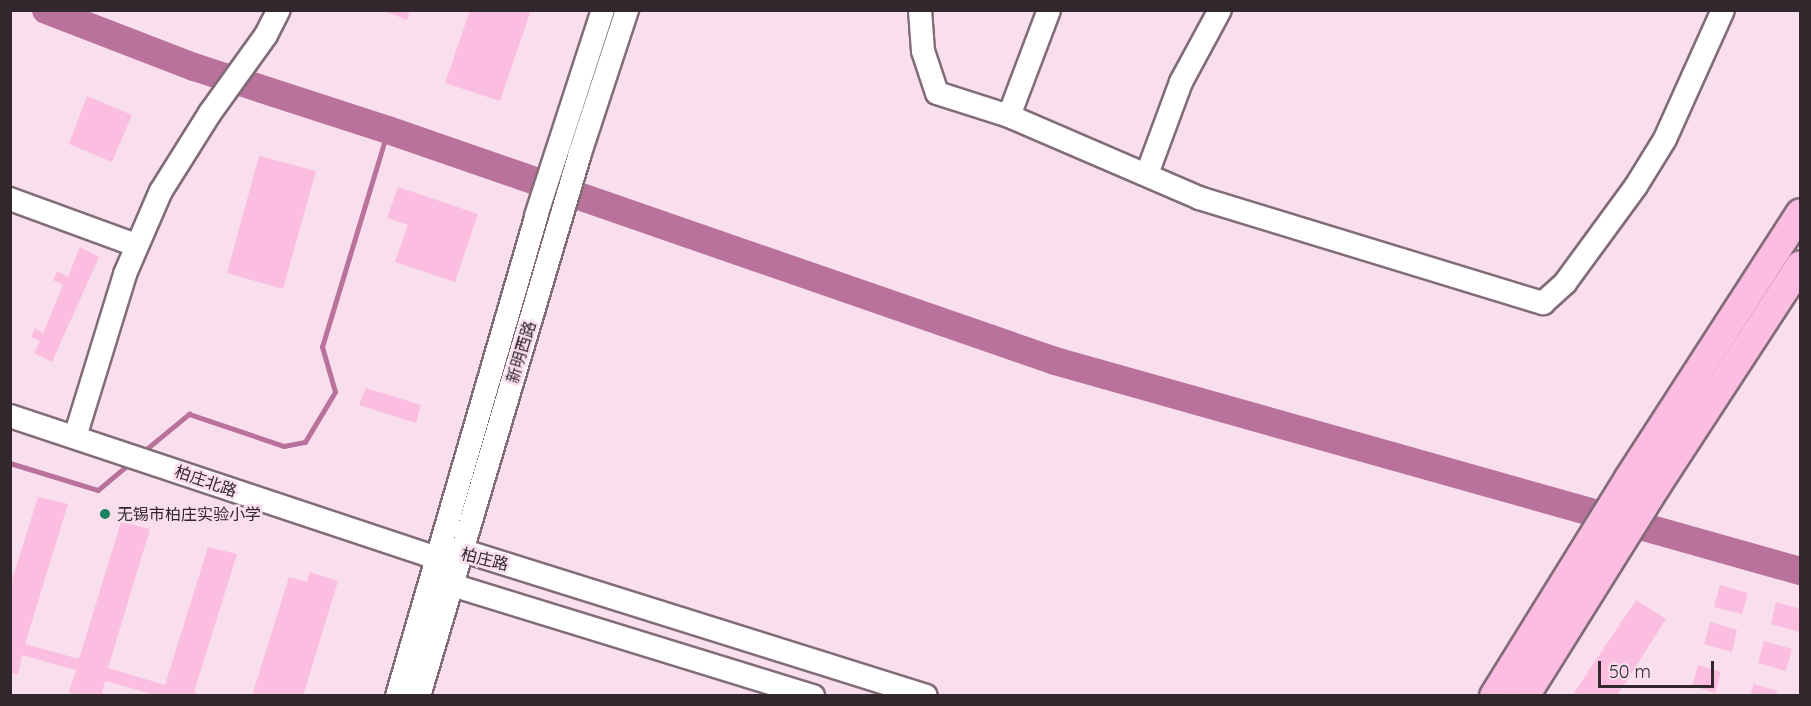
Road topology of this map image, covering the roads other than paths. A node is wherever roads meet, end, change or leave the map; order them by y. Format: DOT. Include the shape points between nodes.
graph roads {
  1 [pos="279,10"];
  2 [pos="603,10"];
  3 [pos="627,10"];
  4 [pos="920,10"];
  5 [pos="1050,10"];
  6 [pos="1220,10"];
  7 [pos="1723,10"];
  8 [pos="1009,116"];
  9 [pos="1147,174"];
  10 [pos="10,199"];
  11 [pos="1800,214"];
  12 [pos="136,245"];
  13 [pos="1800,266"];
  14 [pos="10,416"];
  15 [pos="75,437"];
  16 [pos="461,550"];
  17 [pos="436,558"];
  18 [pos="452,585"];
  19 [pos="397,696"];
  20 [pos="419,696"];
  21 [pos="813,696"];
  22 [pos="926,696"];
  23 [pos="1494,696"];
  24 [pos="1525,696"];
  1 -- 12 [label="street" via="161,191"];
  2 -- 17 [label="street, 新明西路" via="536,216"];
  3 -- 16 [label="street, 新明西路"];
  4 -- 8 [label="street" via="923,51 938,93"];
  5 -- 8 [label="street"];
  6 -- 9 [label="street" via="1181,82"];
  7 -- 9 [label="street" via="1665,139 1565,284 1543,303 1199,198"];
  8 -- 9 [label="street"];
  10 -- 12 [label="street"];
  11 -- 23 [label="main road"];
  12 -- 15 [label="street"];
  13 -- 24 [label="main road"];
  14 -- 15 [label="street, 柏庄北路"];
  15 -- 17 [label="street, 柏庄北路"];
  16 -- 17 [label="street, 柏庄路"];
  16 -- 18 [label="street, 新明西路"];
  16 -- 22 [label="street, 柏庄路"];
  17 -- 18 [label="street, 柏庄路"];
  17 -- 19 [label="street, 新明西路"];
  18 -- 20 [label="street, 新明西路"];
  18 -- 21 [label="street, 柏庄路"];
}
